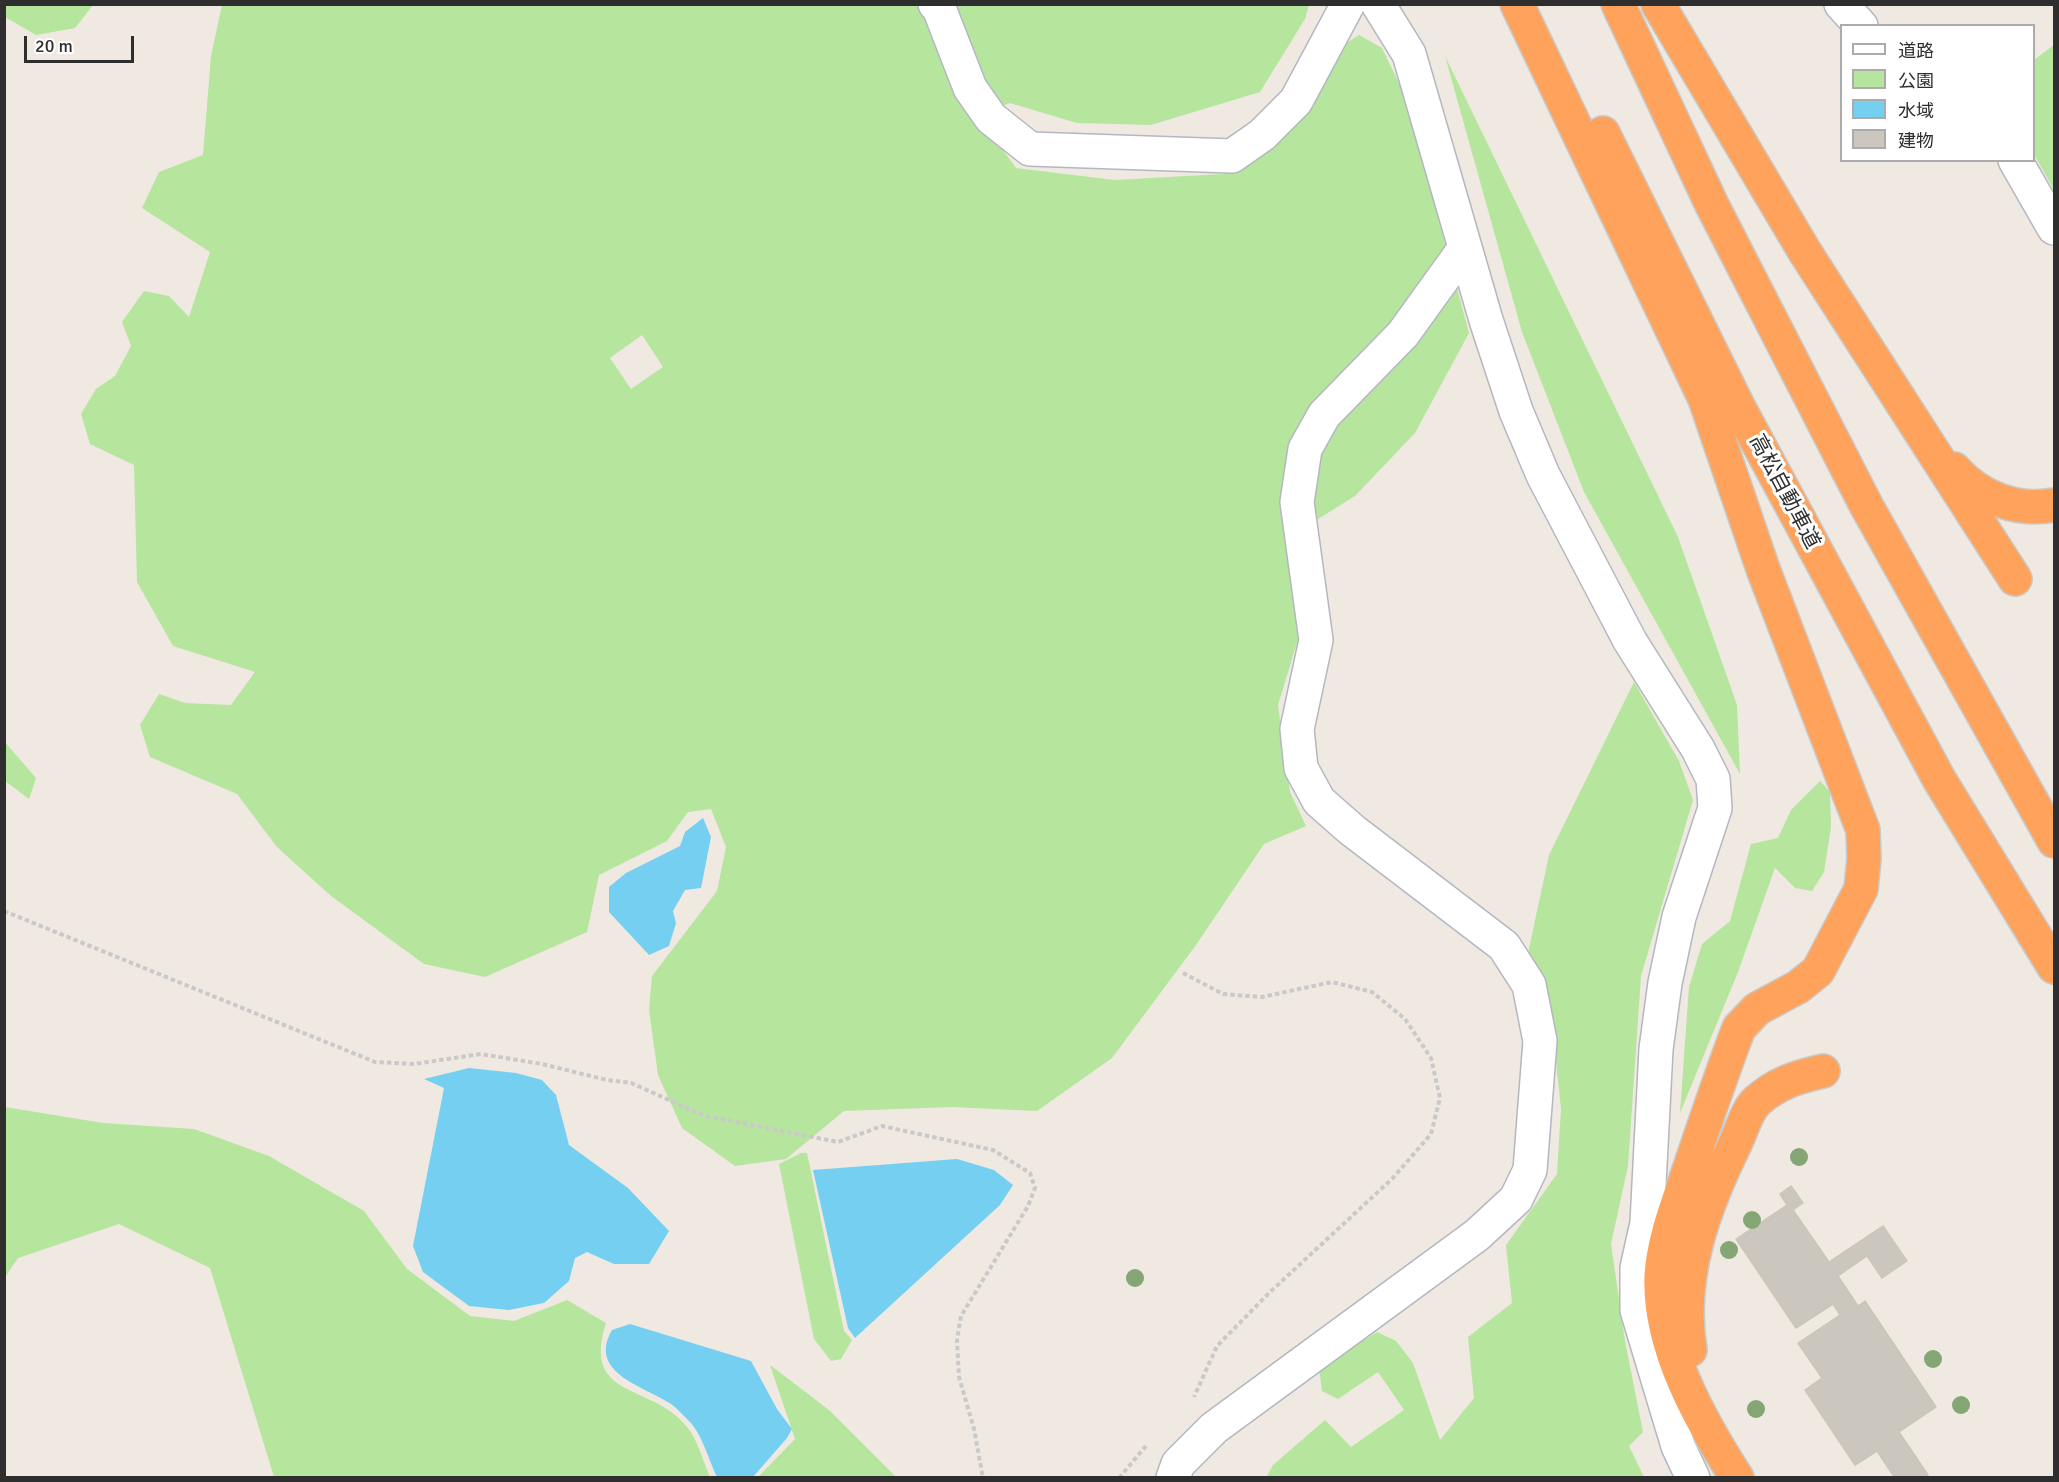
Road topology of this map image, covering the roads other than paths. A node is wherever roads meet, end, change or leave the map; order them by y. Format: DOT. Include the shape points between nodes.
graph roads {
  1 [pos="934,4"];
  2 [pos="1348,4"];
  3 [pos="1378,4"];
  4 [pos="1517,4"];
  5 [pos="1539,4"];
  6 [pos="1618,4"];
  7 [pos="1658,4"];
  8 [pos="1841,4"];
  9 [pos="1859,24"];
  10 [pos="2016,162"];
  11 [pos="2055,228"];
  12 [pos="1465,248"];
  13 [pos="1922,434"];
  14 [pos="2055,505"];
  15 [pos="2015,579"];
  16 [pos="2055,841"];
  17 [pos="2055,967"];
  18 [pos="1823,1071"];
  19 [pos="1173,1478"];
  20 [pos="1694,1478"];
  21 [pos="1737,1478"];
  22 [pos="1744,1478"];
  1 -- 2 [label="street" via="939,8 970,88 991,118 1030,149 1232,156 1262,135 1296,101"];
  3 -- 12 [label="street" via="1409,54"];
  4 -- 21 [label="highway" via="1704,399 1763,569 1863,830 1861,889 1818,971 1798,987 1757,1009 1739,1028 1668,1238 1661,1275 1663,1309 1673,1351 1696,1404"];
  5 -- 17 [label="highway, 高松自動車道" via="1743,416 1939,779"];
  6 -- 16 [label="highway" via="1712,205 1866,505"];
  7 -- 13 [label="highway" via="1805,252"];
  8 -- 9 [label="street"];
  10 -- 11 [label="street"];
  12 -- 19 [label="street" via="1403,334 1324,415 1305,449 1297,502 1316,640 1296,729 1301,768 1319,801 1504,946 1529,985 1540,1041 1530,1170 1516,1199 1477,1235 1214,1428 1178,1464"];
  12 -- 20 [label="street" via="1516,411 1543,475 1630,641 1698,748 1713,779 1715,808 1679,917 1665,983 1656,1049 1647,1222 1637,1268 1637,1310 1678,1446"];
  13 -- 14 [label="highway" via="1959,474 1984,494 2018,507"];
  13 -- 15 [label="highway"];
  18 -- 22 [label="highway" via="1793,1077 1754,1103 1723,1167 1694,1247 1687,1286 1686,1322 1691,1354 1706,1398"];
}
